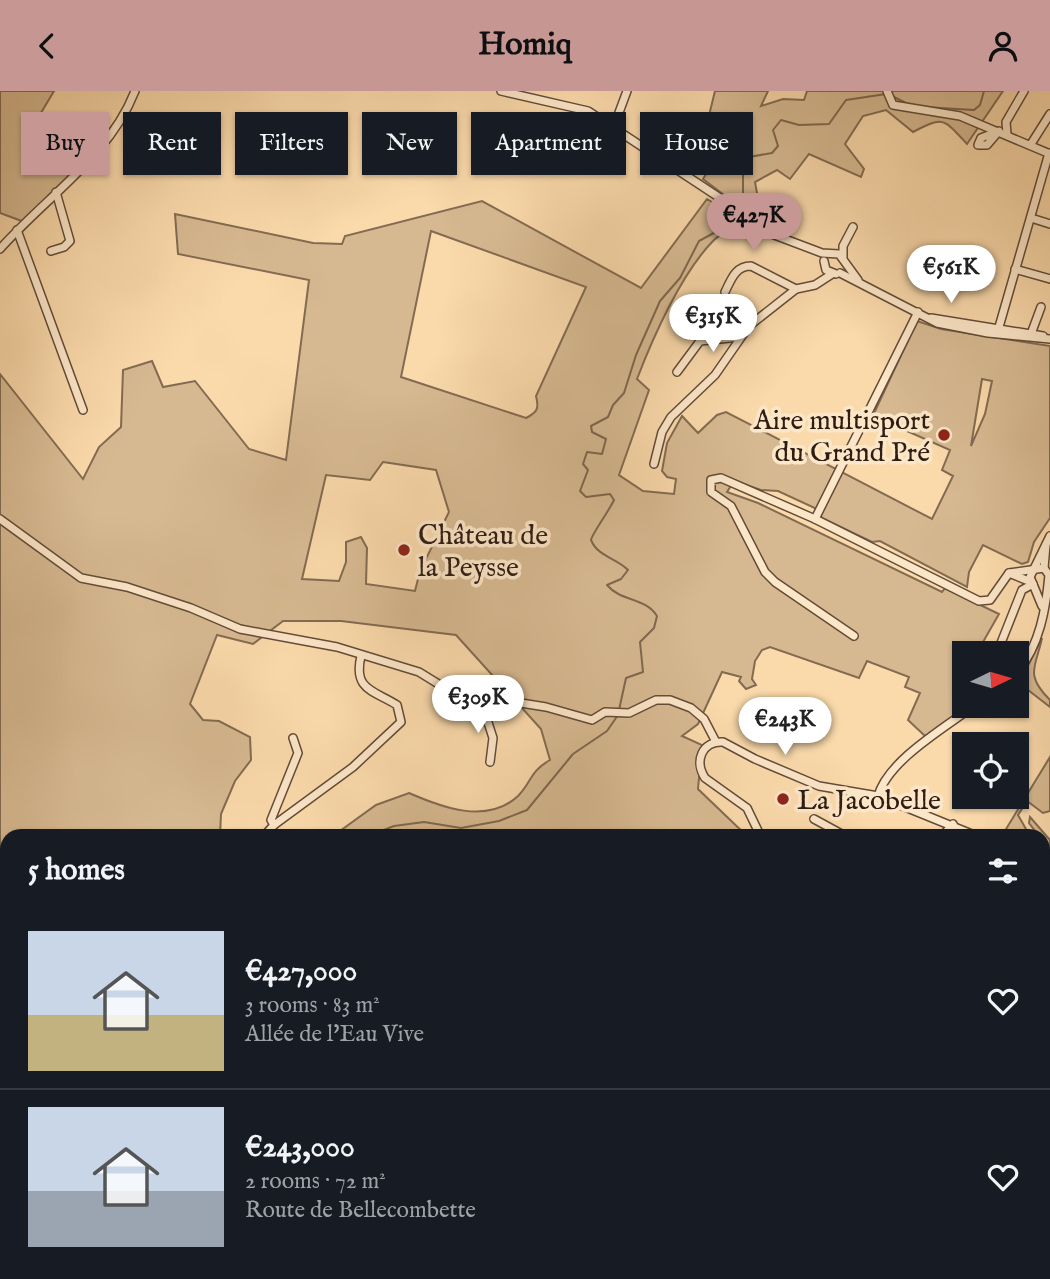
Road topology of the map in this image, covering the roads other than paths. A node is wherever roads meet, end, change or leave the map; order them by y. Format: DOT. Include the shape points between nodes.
graph roads {
  1 [pos="135,91"];
  2 [pos="501,91"];
  3 [pos="627,91"];
  4 [pos="1024,91"];
  5 [pos="887,94"];
  6 [pos="547,95"];
  7 [pos="590,112"];
  8 [pos="619,112"];
  9 [pos="1050,114"];
  10 [pos="626,133"];
  11 [pos="1003,133"];
  12 [pos="1031,144"];
  13 [pos="1050,153"];
  14 [pos="57,192"];
  15 [pos="1031,218"];
  16 [pos="1050,224"];
  17 [pos="853,227"];
  18 [pos="17,230"];
  19 [pos="843,246"];
  20 [pos="809,248"];
  21 [pos="0,249"];
  22 [pos="51,251"];
  23 [pos="832,253"];
  24 [pos="844,260"];
  25 [pos="830,269"];
  26 [pos="1015,269"];
  27 [pos="1050,279"];
  28 [pos="858,280"];
  29 [pos="796,289"];
  30 [pos="725,292"];
  31 [pos="1041,307"];
  32 [pos="918,312"];
  33 [pos="930,318"];
  34 [pos="999,327"];
  35 [pos="963,328"];
  36 [pos="1031,335"];
  37 [pos="740,337"];
  38 [pos="1050,338"];
  39 [pos="677,372"];
  40 [pos="83,410"];
  41 [pos="654,464"];
  42 [pos="0,519"];
  43 [pos="816,519"];
  44 [pos="1048,538"];
  45 [pos="1044,568"];
  46 [pos="1033,570"];
  47 [pos="1009,573"];
  48 [pos="1049,580"];
  49 [pos="1032,583"];
  50 [pos="1042,617"];
  51 [pos="854,636"];
  52 [pos="1002,641"];
  53 [pos="1029,655"];
  54 [pos="361,656"];
  55 [pos="483,707"];
  56 [pos="958,718"];
  57 [pos="293,738"];
  58 [pos="716,742"];
  59 [pos="490,762"];
  60 [pos="878,796"];
  61 [pos="814,819"];
  62 [pos="953,824"];
  63 [pos="274,825"];
  64 [pos="270,829"];
  65 [pos="757,829"];
  66 [pos="832,829"];
  67 [pos="948,829"];
  68 [pos="963,829"];
  1 -- 14 [label="street" via="125,116"];
  2 -- 6 [label="street"];
  3 -- 8 [label="street"];
  4 -- 11 [label="street"];
  5 -- 11 [label="street" via="893,106 960,116"];
  6 -- 7 [label="street"];
  9 -- 12 [label="street"];
  10 -- 20 [label="street" via="750,223"];
  11 -- 12 [label="street"];
  12 -- 13 [label="street"];
  13 -- 15 [label="street"];
  14 -- 18 [label="street"];
  14 -- 22 [label="street" via="70,241"];
  15 -- 16 [label="street"];
  15 -- 26 [label="street"];
  17 -- 19 [label="street"];
  18 -- 21 [label="street"];
  18 -- 40 [label="street"];
  19 -- 23 [label="street"];
  19 -- 24 [label="street"];
  20 -- 23 [label="street"];
  20 -- 25 [label="street"];
  23 -- 24 [label="street"];
  23 -- 25 [label="street"];
  24 -- 25 [label="street"];
  24 -- 28 [label="street"];
  25 -- 28 [label="street"];
  25 -- 29 [label="street" via="815,285"];
  26 -- 27 [label="street"];
  26 -- 34 [label="street"];
  28 -- 32 [label="street"];
  29 -- 30 [label="street" via="744,266 736,270"];
  29 -- 37 [label="street"];
  31 -- 36 [label="street"];
  32 -- 33 [label="street"];
  32 -- 43 [label="street"];
  33 -- 34 [label="street"];
  33 -- 35 [label="street"];
  34 -- 35 [label="street" via="998,331"];
  34 -- 36 [label="street"];
  35 -- 36 [label="street"];
  36 -- 38 [label="street"];
  37 -- 39 [label="street" via="700,341"];
  37 -- 41 [label="street" via="715,376 671,417"];
  42 -- 54 [label="street" via="81,578 127,587 240,629 337,647"];
  43 -- 47 [label="street" via="979,601 992,597"];
  43 -- 51 [label="street" via="721,478 710,483 711,492 731,506 765,572"];
  44 -- 45 [label="street"];
  44 -- 46 [label="street"];
  45 -- 46 [label="street"];
  45 -- 48 [label="street"];
  46 -- 47 [label="street"];
  46 -- 49 [label="street"];
  47 -- 49 [label="street"];
  48 -- 49 [label="street" via="1040,587"];
  48 -- 50 [label="street"];
  49 -- 50 [label="street" via="1041,596"];
  49 -- 52 [label="street" via="1022,590"];
  50 -- 53 [label="street"];
  54 -- 55 [label="street" via="419,672"];
  54 -- 63 [label="street" via="362,684 397,705 401,722 353,767"];
  55 -- 58 [label="street" via="521,703 592,720 605,712 629,713 656,700 679,702 704,719"];
  55 -- 59 [label="street" via="493,738"];
  56 -- 60 [label="street" via="894,768"];
  57 -- 63 [label="street" via="298,753 271,820"];
  58 -- 60 [label="street" via="819,786"];
  58 -- 65 [label="street" via="700,755 700,771 747,808"];
  60 -- 62 [label="street"];
  61 -- 66 [label="street"];
  62 -- 67 [label="street"];
  62 -- 68 [label="street"];
  63 -- 64 [label="street"];
}
